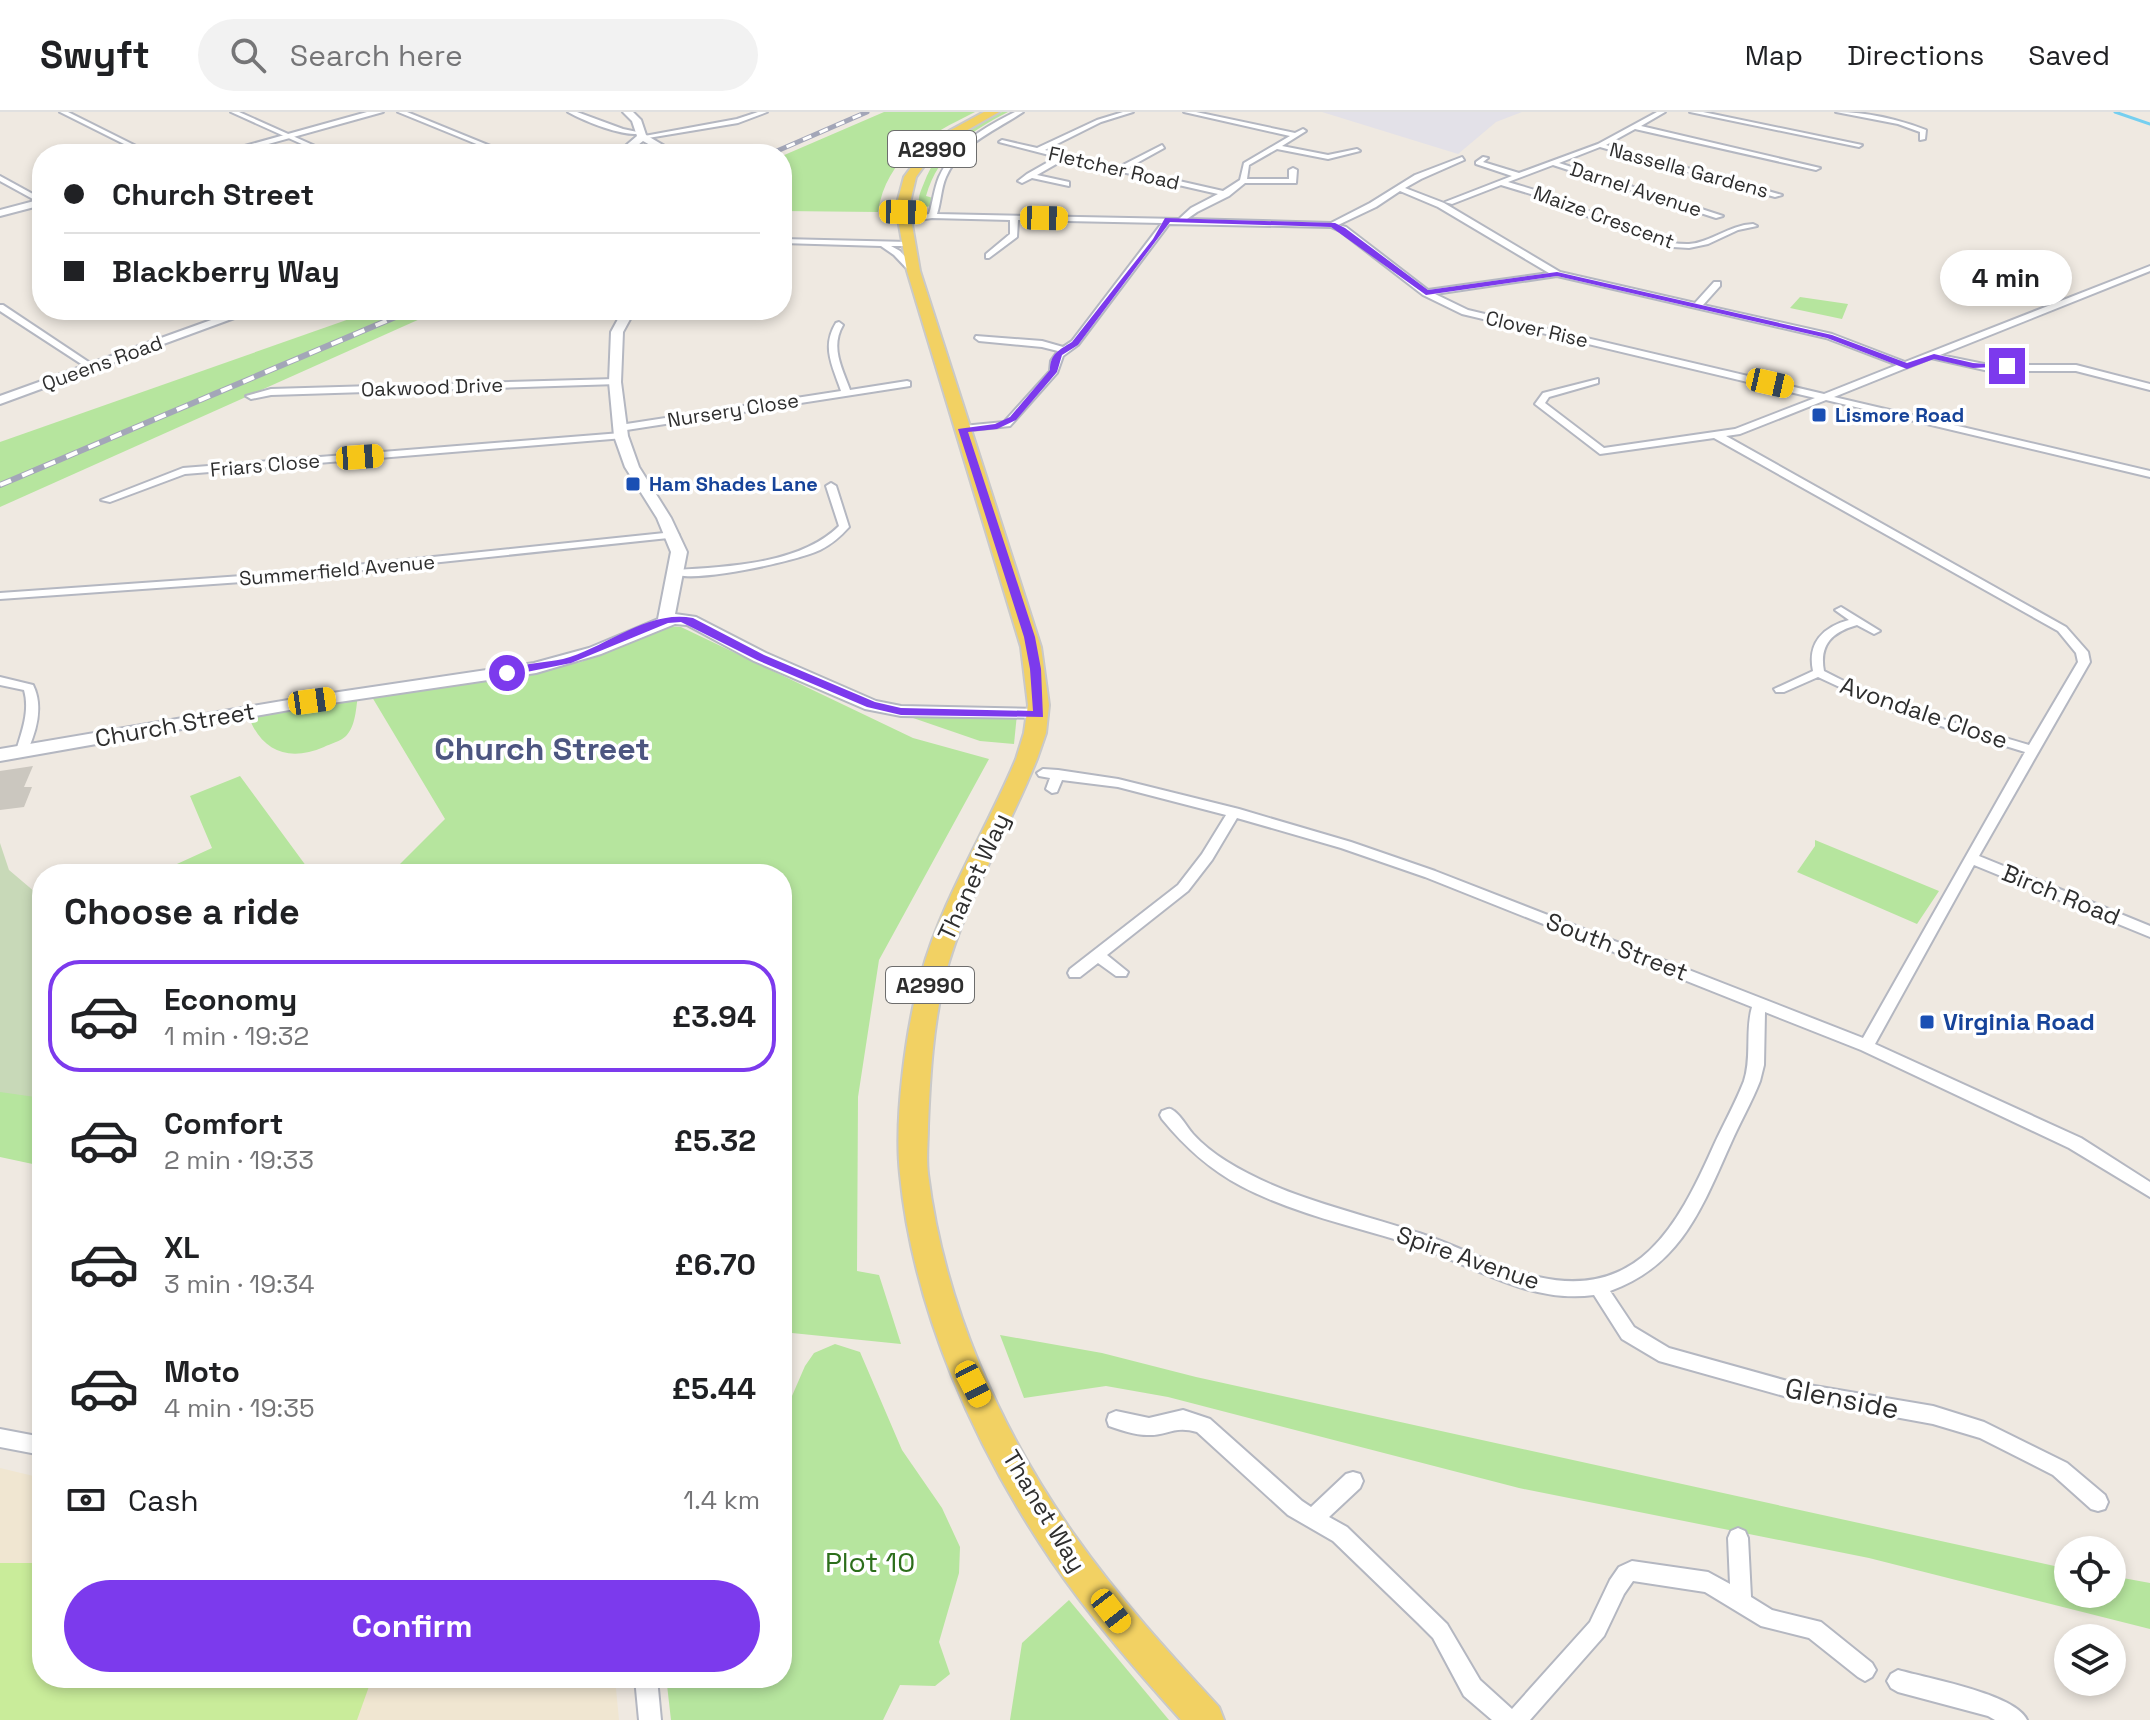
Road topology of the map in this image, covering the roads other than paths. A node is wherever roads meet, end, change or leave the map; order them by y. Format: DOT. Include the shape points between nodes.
graph roads {
  1 [pos="63,112"];
  2 [pos="234,112"];
  3 [pos="378,112"];
  4 [pos="401,112"];
  5 [pos="571,112"];
  6 [pos="628,112"];
  7 [pos="762,112"];
  8 [pos="993,112"];
  9 [pos="1020,112"];
  10 [pos="1130,112"];
  11 [pos="1187,112"];
  12 [pos="1662,112"];
  13 [pos="1693,112"];
  14 [pos="1839,112"];
  15 [pos="1636,127"];
  16 [pos="641,135"];
  17 [pos="289,136"];
  18 [pos="1922,139"];
  19 [pos="1002,142"];
  20 [pos="129,144"];
  21 [pos="259,144"];
  22 [pos="307,144"];
  23 [pos="482,144"];
  24 [pos="630,144"];
  25 [pos="656,144"];
  26 [pos="1600,145"];
  27 [pos="1859,145"];
  28 [pos="1162,147"];
  29 [pos="1276,147"];
  30 [pos="1039,150"];
  31 [pos="1357,151"];
  32 [pos="1064,156"];
  33 [pos="1485,158"];
  34 [pos="1462,159"];
  35 [pos="1553,163"];
  36 [pos="1816,168"];
  37 [pos="1120,169"];
  38 [pos="1293,170"];
  39 [pos="1518,175"];
  40 [pos="0,178"];
  41 [pos="1243,181"];
  42 [pos="1499,182"];
  43 [pos="1066,184"];
  44 [pos="1399,188"];
  45 [pos="1226,194"];
  46 [pos="1778,195"];
  47 [pos="32,196"];
  48 [pos="1449,202"];
  49 [pos="32,205"];
  50 [pos="0,213"];
  51 [pos="932,216"];
  52 [pos="1719,216"];
  53 [pos="903,217"];
  54 [pos="1014,217"];
  55 [pos="1168,220"];
  56 [pos="1182,220"];
  57 [pos="1332,225"];
  58 [pos="1753,226"];
  59 [pos="908,240"];
  60 [pos="792,241"];
  61 [pos="880,243"];
  62 [pos="977,254"];
  63 [pos="989,256"];
  64 [pos="1003,259"];
  65 [pos="2150,268"];
  66 [pos="915,272"];
  67 [pos="1557,274"];
  68 [pos="2132,275"];
  69 [pos="2150,280"];
  70 [pos="1717,284"];
  71 [pos="1426,293"];
  72 [pos="0,307"];
  73 [pos="1696,307"];
  74 [pos="218,320"];
  75 [pos="624,320"];
  76 [pos="839,325"];
  77 [pos="979,338"];
  78 [pos="1064,350"];
  79 [pos="1934,356"];
  80 [pos="1907,366"];
  81 [pos="92,367"];
  82 [pos="1595,381"];
  83 [pos="615,382"];
  84 [pos="907,384"];
  85 [pos="2150,387"];
  86 [pos="846,393"];
  87 [pos="251,396"];
  88 [pos="1827,396"];
  89 [pos="0,400"];
  90 [pos="963,429"];
  91 [pos="620,432"];
  92 [pos="1716,435"];
  93 [pos="2150,474"];
  94 [pos="831,486"];
  95 [pos="106,500"];
  96 [pos="674,535"];
  97 [pos="677,573"];
  98 [pos="0,596"];
  99 [pos="1841,610"];
  100 [pos="666,620"];
  101 [pos="1859,621"];
  102 [pos="1874,631"];
  103 [pos="1819,673"];
  104 [pos="1,677"];
  105 [pos="1780,689"];
  106 [pos="1039,714"];
  107 [pos="2031,750"];
  108 [pos="22,751"];
  109 [pos="0,755"];
  110 [pos="1052,789"];
  111 [pos="1234,812"];
  112 [pos="1973,859"];
  113 [pos="2150,932"];
  114 [pos="1098,956"];
  115 [pos="1121,972"];
  116 [pos="1075,973"];
  117 [pos="1761,1003"];
  118 [pos="1866,1046"];
  119 [pos="1168,1115"];
  120 [pos="2150,1190"];
  121 [pos="1598,1287"];
  122 [pos="1116,1420"];
  123 [pos="0,1438"];
  124 [pos="32,1444"];
  125 [pos="1353,1481"];
  126 [pos="2098,1502"];
  127 [pos="1313,1518"];
  128 [pos="1738,1538"];
  129 [pos="1741,1600"];
  130 [pos="1865,1670"];
  131 [pos="1898,1681"];
  132 [pos="647,1688"];
  133 [pos="650,1720"];
  134 [pos="1206,1720"];
  135 [pos="1508,1720"];
  136 [pos="1516,1720"];
  137 [pos="2016,1720"];
  1 -- 20 [label="street"];
  2 -- 17 [label="street"];
  3 -- 17 [label="street"];
  4 -- 23 [label="street"];
  5 -- 16 [label="street"];
  6 -- 16 [label="street"];
  7 -- 16 [label="street" via="738,121"];
  8 -- 53 [label="main road, Thanet Way / A2990" via="926,154 904,191"];
  9 -- 51 [label="street" via="981,134 951,160"];
  10 -- 30 [label="street"];
  11 -- 29 [label="street" via="1300,133"];
  12 -- 15 [label="street"];
  13 -- 27 [label="street"];
  14 -- 18 [label="street" via="1911,125 1924,131"];
  15 -- 26 [label="street"];
  15 -- 36 [label="street"];
  16 -- 24 [label="street"];
  16 -- 25 [label="street"];
  17 -- 21 [label="street"];
  17 -- 22 [label="street"];
  19 -- 30 [label="street, Fletcher Road"];
  26 -- 35 [label="street"];
  26 -- 46 [label="street, Nassella Gardens"];
  28 -- 37 [label="street"];
  29 -- 31 [label="street" via="1328,157"];
  29 -- 41 [label="street" via="1246,164"];
  30 -- 32 [label="street, Fletcher Road"];
  32 -- 37 [label="street, Fletcher Road"];
  32 -- 43 [label="street" via="1025,178"];
  33 -- 39 [label="street" via="1478,163"];
  34 -- 44 [label="street"];
  35 -- 39 [label="street"];
  35 -- 52 [label="street, Darnel Avenue"];
  37 -- 45 [label="street, Fletcher Road"];
  38 -- 41 [label="street" via="1293,181"];
  39 -- 42 [label="street"];
  40 -- 47 [label="street"];
  41 -- 45 [label="street"];
  42 -- 48 [label="street"];
  42 -- 58 [label="street, Maize Crescent" via="1681,245"];
  44 -- 57 [label="street"];
  44 -- 67 [label="street" via="1441,205"];
  45 -- 56 [label="street"];
  49 -- 50 [label="street"];
  51 -- 53 [label="street"];
  51 -- 54 [label="street"];
  53 -- 59 [label="main road, Thanet Way / A2990"];
  54 -- 55 [label="street"];
  54 -- 63 [label="street" via="1014,235"];
  55 -- 56 [label="street"];
  55 -- 78 [label="street" via="1075,343"];
  56 -- 57 [label="street"];
  57 -- 71 [label="street, Clover Rise"];
  59 -- 61 [label="street"];
  59 -- 66 [label="main road, Thanet Way / A2990"];
  60 -- 61 [label="street"];
  61 -- 66 [label="street"];
  62 -- 63 [label="street"];
  63 -- 64 [label="street"];
  65 -- 68 [label="street"];
  66 -- 90 [label="main road, Thanet Way / A2990"];
  67 -- 71 [label="street"];
  67 -- 73 [label="street"];
  68 -- 69 [label="street"];
  68 -- 79 [label="street"];
  70 -- 73 [label="street"];
  71 -- 88 [label="street, Clover Rise" via="1465,312"];
  72 -- 81 [label="street"];
  73 -- 80 [label="street" via="1829,336"];
  74 -- 81 [label="street, Queens Road"];
  75 -- 83 [label="street" via="617,332"];
  76 -- 86 [label="street" via="830,347"];
  77 -- 78 [label="street"];
  78 -- 90 [label="street" via="1054,360 1054,371 1007,424"];
  79 -- 80 [label="street"];
  79 -- 85 [label="street" via="1989,368 2076,368"];
  80 -- 88 [label="street"];
  81 -- 89 [label="street, Queens Road"];
  82 -- 92 [label="street" via="1559,390 1540,404 1601,451"];
  83 -- 87 [label="street, Oakwood Drive"];
  83 -- 91 [label="street"];
  84 -- 86 [label="street, Nursery Close"];
  86 -- 91 [label="street, Nursery Close"];
  88 -- 92 [label="street" via="1737,432"];
  88 -- 93 [label="street"];
  90 -- 106 [label="main road, Thanet Way / A2990" via="1029,637"];
  91 -- 95 [label="street, Friars Close" via="183,471"];
  91 -- 96 [label="street" via="632,467"];
  92 -- 107 [label="street" via="2062,629 2076,642 2084,662"];
  94 -- 97 [label="street" via="844,522 832,541 715,571"];
  96 -- 97 [label="street"];
  96 -- 98 [label="street, Summerfield Avenue" via="269,577"];
  97 -- 100 [label="street"];
  99 -- 101 [label="street"];
  100 -- 106 [label="street" via="690,620 871,705 901,711"];
  100 -- 108 [label="street, Church Street" via="595,651 536,668"];
  101 -- 102 [label="street"];
  101 -- 103 [label="street, Avondale Close" via="1821,638 1815,650"];
  103 -- 105 [label="street, Avondale Close"];
  103 -- 107 [label="street, Avondale Close" via="1838,685"];
  104 -- 108 [label="street" via="29,688 34,697"];
  106 -- 134 [label="main road, Thanet Way / A2990" via="1025,762 948,931 925,1003 914,1171 921,1221 973,1384 1045,1522 1142,1649"];
  107 -- 112 [label="street"];
  108 -- 109 [label="street, Church Street"];
  110 -- 111 [label="street, South Street" via="1050,773 1134,786"];
  111 -- 114 [label="street" via="1183,888"];
  111 -- 117 [label="street, South Street" via="1430,874"];
  112 -- 113 [label="street, Birch Road"];
  112 -- 118 [label="street"];
  114 -- 115 [label="street"];
  114 -- 116 [label="street"];
  117 -- 118 [label="street, South Street"];
  117 -- 121 [label="street, Spire Avenue" via="1754,1019 1759,1047 1754,1076 1680,1229 1652,1260"];
  118 -- 120 [label="street, South Street" via="2075,1143"];
  119 -- 121 [label="street, Spire Avenue" via="1200,1153 1295,1202 1537,1283"];
  121 -- 126 [label="street, Glenside" via="1628,1333 1665,1355 1791,1390 1933,1415 1984,1431 2060,1469"];
  122 -- 127 [label="street" via="1149,1427 1183,1419 1203,1425"];
  123 -- 124 [label="street"];
  125 -- 127 [label="street"];
  127 -- 135 [label="street" via="1340,1534 1440,1631 1472,1688"];
  128 -- 129 [label="street"];
  129 -- 130 [label="street" via="1768,1619 1814,1629"];
  129 -- 136 [label="street" via="1708,1582 1625,1572 1597,1629"];
  131 -- 137 [label="street" via="1992,1706"];
  132 -- 133 [label="street"];
}
